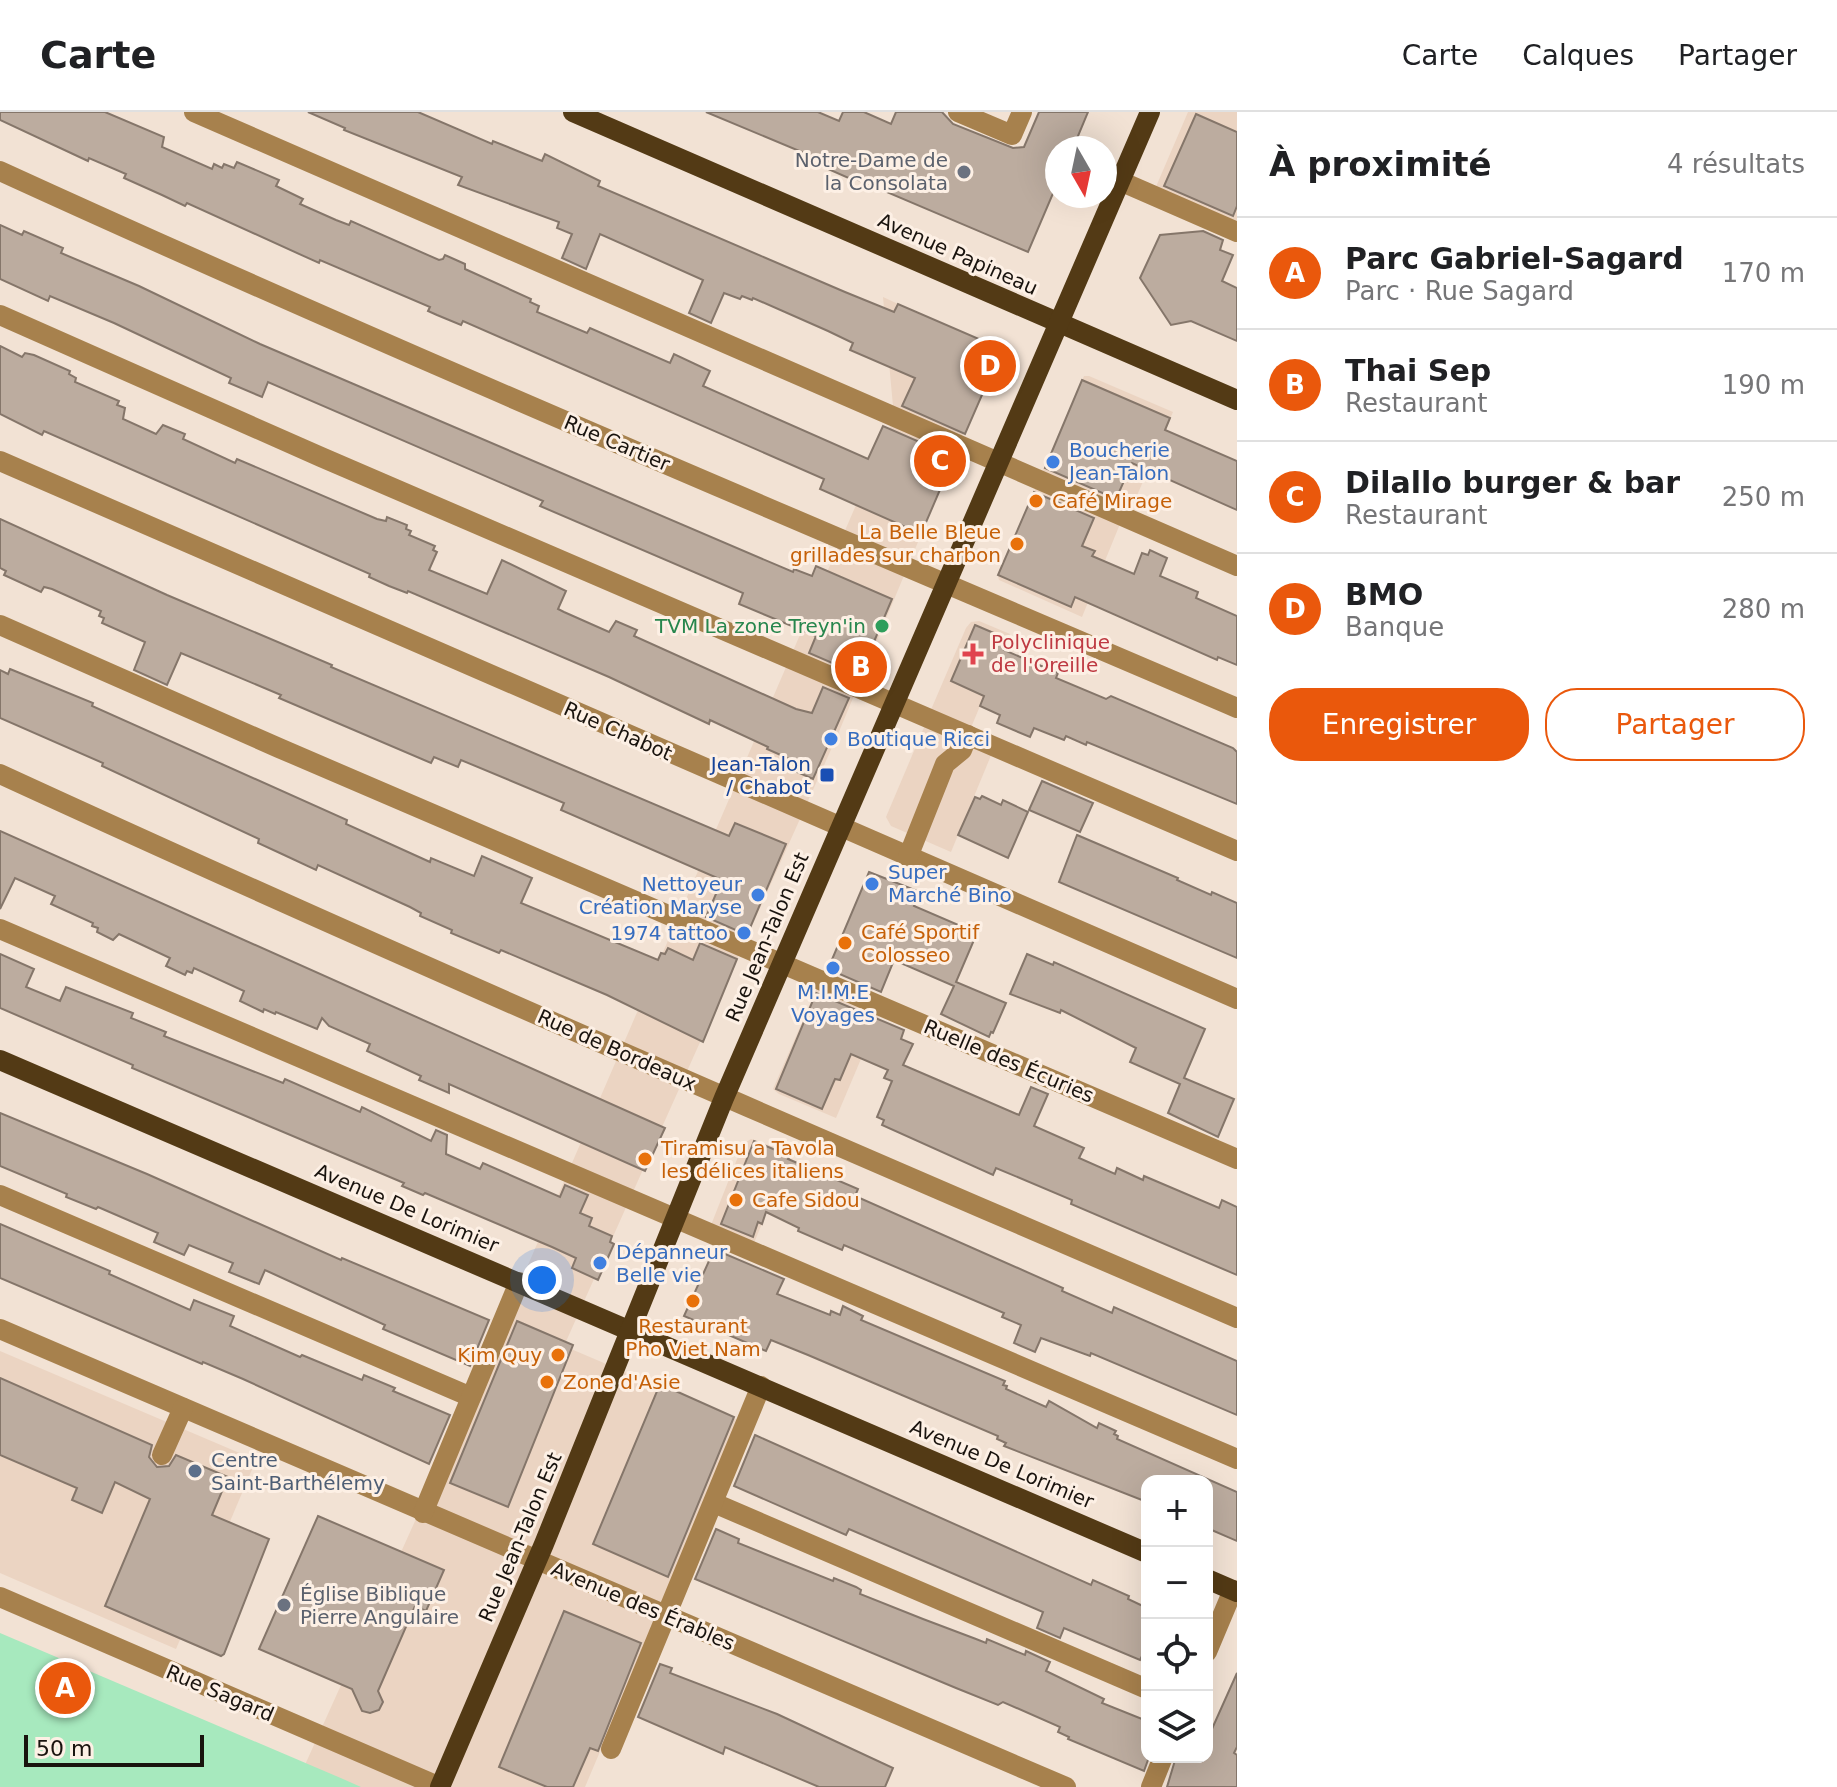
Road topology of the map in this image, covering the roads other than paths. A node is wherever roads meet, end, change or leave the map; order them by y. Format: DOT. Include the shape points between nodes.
graph roads {
  1 [pos="194,112"];
  2 [pos="573,112"];
  3 [pos="958,112"];
  4 [pos="1022,112"];
  5 [pos="1150,112"];
  6 [pos="0,171"];
  7 [pos="1120,181"];
  8 [pos="1237,232"];
  9 [pos="0,315"];
  10 [pos="1058,324"];
  11 [pos="1237,400"];
  12 [pos="0,461"];
  13 [pos="999,463"];
  14 [pos="1237,566"];
  15 [pos="947,584"];
  16 [pos="0,625"];
  17 [pos="895,704"];
  18 [pos="1237,708"];
  19 [pos="968,735"];
  20 [pos="0,774"];
  21 [pos="840,828"];
  22 [pos="1237,851"];
  23 [pos="908,857"];
  24 [pos="0,929"];
  25 [pos="781,965"];
  26 [pos="1237,999"];
  27 [pos="0,1060"];
  28 [pos="724,1098"];
  29 [pos="1237,1159"];
  30 [pos="0,1195"];
  31 [pos="676,1218"];
  32 [pos="519,1282"];
  33 [pos="1237,1318"];
  34 [pos="0,1329"];
  35 [pos="630,1331"];
  36 [pos="761,1386"];
  37 [pos="471,1397"];
  38 [pos="183,1408"];
  39 [pos="162,1455"];
  40 [pos="1237,1459"];
  41 [pos="714,1503"];
  42 [pos="423,1513"];
  43 [pos="1141,1550"];
  44 [pos="537,1561"];
  45 [pos="1213,1582"];
  46 [pos="1235,1591"];
  47 [pos="0,1597"];
  48 [pos="667,1615"];
  49 [pos="1213,1639"];
  50 [pos="1141,1686"];
  51 [pos="611,1749"];
  52 [pos="1161,1763"];
  53 [pos="440,1787"];
  54 [pos="1066,1787"];
  55 [pos="1151,1787"];
  1 -- 13 [label="street"];
  2 -- 10 [label="main road, Avenue Papineau"];
  3 -- 4 [label="street" via="1012,135"];
  5 -- 7 [label="main road, Rue Jean-Talon Est"];
  6 -- 15 [label="street, Rue Cartier"];
  7 -- 8 [label="street"];
  7 -- 10 [label="main road, Rue Jean-Talon Est"];
  9 -- 17 [label="street"];
  10 -- 11 [label="main road, Avenue Papineau"];
  10 -- 13 [label="main road, Rue Jean-Talon Est"];
  12 -- 21 [label="street, Rue Chabot"];
  13 -- 14 [label="street"];
  13 -- 15 [label="main road, Rue Jean-Talon Est"];
  15 -- 17 [label="main road, Rue Jean-Talon Est"];
  15 -- 18 [label="street, Rue Cartier"];
  16 -- 25 [label="street, Ruelle des Écuries"];
  17 -- 19 [label="street"];
  17 -- 21 [label="main road, Rue Jean-Talon Est"];
  19 -- 22 [label="street"];
  19 -- 23 [label="street" via="962,750 945,764"];
  20 -- 28 [label="street, Rue de Bordeaux"];
  21 -- 23 [label="street, Rue Chabot"];
  21 -- 25 [label="main road, Rue Jean-Talon Est"];
  23 -- 26 [label="street, Rue Chabot"];
  24 -- 31 [label="street"];
  25 -- 28 [label="main road, Rue Jean-Talon Est"];
  25 -- 29 [label="street, Ruelle des Écuries"];
  27 -- 32 [label="main road, Avenue De Lorimier"];
  28 -- 31 [label="main road, Rue Jean-Talon Est"];
  28 -- 33 [label="street, Rue de Bordeaux"];
  30 -- 37 [label="street"];
  31 -- 35 [label="main road, Rue Jean-Talon Est"];
  31 -- 40 [label="street"];
  32 -- 35 [label="main road, Avenue De Lorimier"];
  32 -- 37 [label="street"];
  34 -- 38 [label="street, Avenue des Érables"];
  35 -- 36 [label="main road, Avenue De Lorimier"];
  35 -- 44 [label="main road, Rue Jean-Talon Est"];
  36 -- 41 [label="street"];
  36 -- 43 [label="main road, Avenue De Lorimier"];
  37 -- 42 [label="street"];
  38 -- 39 [label="street"];
  38 -- 42 [label="street, Avenue des Érables"];
  41 -- 48 [label="street"];
  41 -- 50 [label="street"];
  42 -- 44 [label="street, Avenue des Érables"];
  44 -- 48 [label="street, Avenue des Érables"];
  44 -- 53 [label="main road, Rue Jean-Talon Est"];
  45 -- 46 [label="main road"];
  46 -- 49 [label="street"];
  47 -- 53 [label="street, Rue Sagard"];
  48 -- 51 [label="street"];
  48 -- 54 [label="street, Avenue des Érables"];
  52 -- 55 [label="street"];
}
